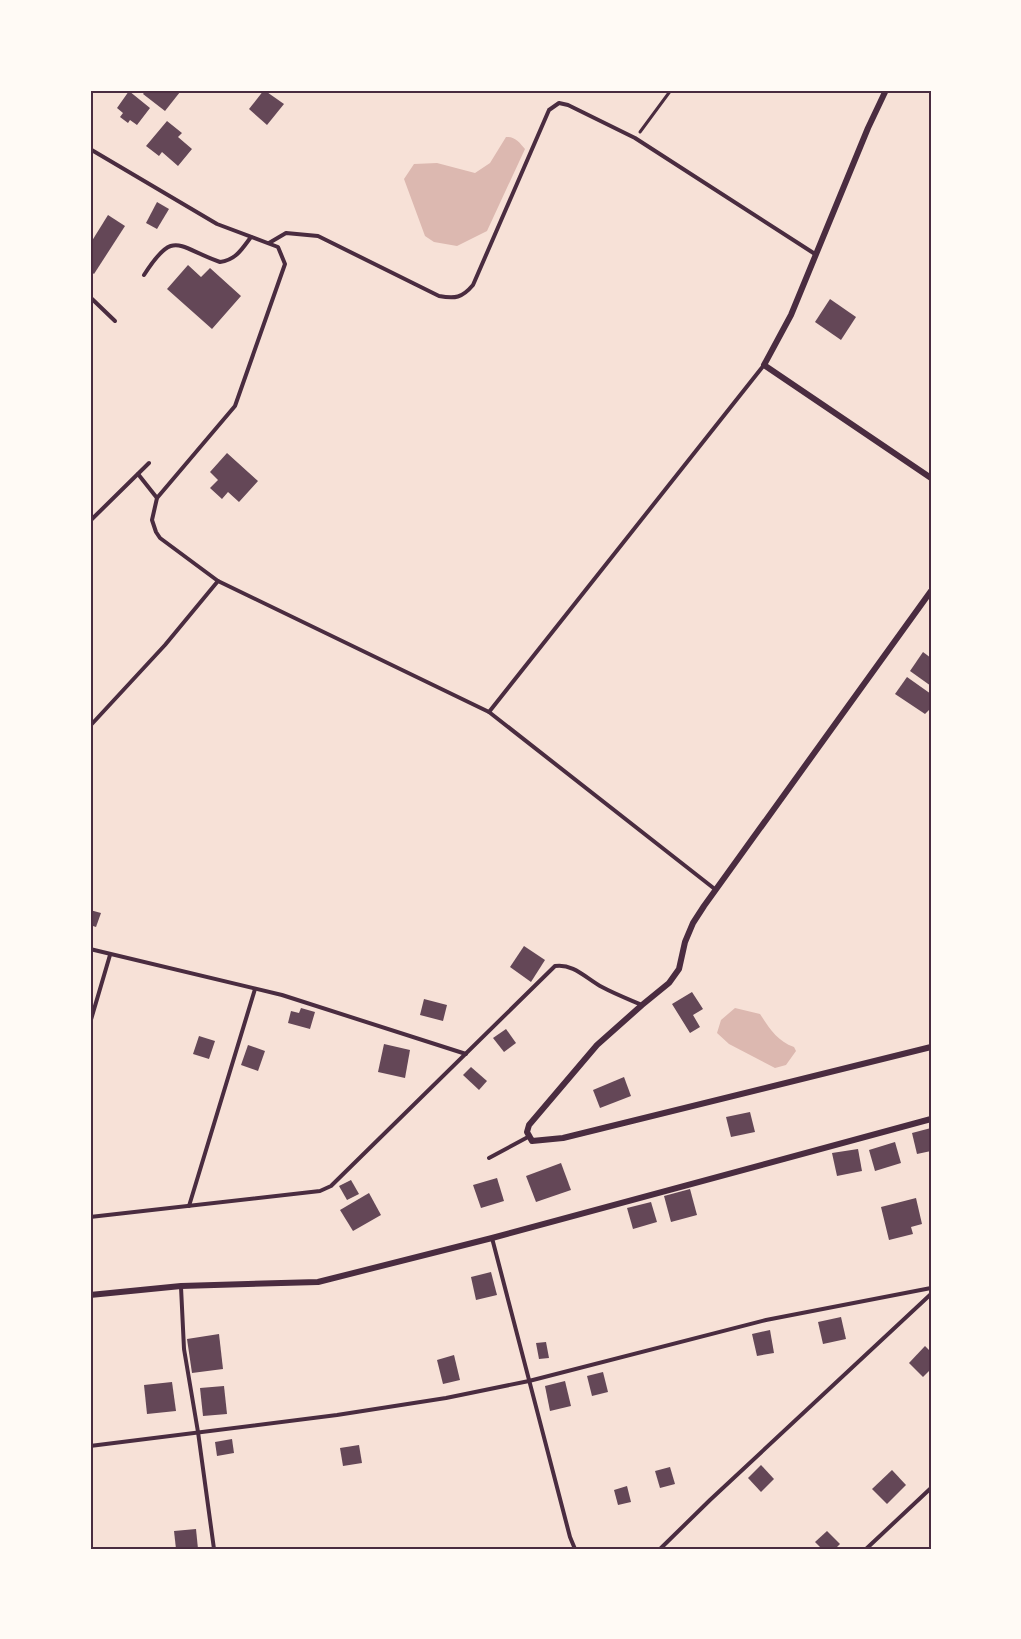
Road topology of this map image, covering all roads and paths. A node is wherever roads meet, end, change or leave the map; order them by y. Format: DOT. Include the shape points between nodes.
graph roads {
  1 [pos="671,90"];
  2 [pos="886,90"];
  3 [pos="635,138"];
  4 [pos="90,148"];
  5 [pos="251,237"];
  6 [pos="268,244"];
  7 [pos="815,254"];
  8 [pos="144,275"];
  9 [pos="90,297"];
  10 [pos="115,321"];
  11 [pos="764,365"];
  12 [pos="149,464"];
  13 [pos="138,474"];
  14 [pos="931,478"];
  15 [pos="157,498"];
  16 [pos="90,521"];
  17 [pos="218,581"];
  18 [pos="931,591"];
  19 [pos="489,712"];
  20 [pos="90,726"];
  21 [pos="717,890"];
  22 [pos="90,949"];
  23 [pos="110,955"];
  24 [pos="255,989"];
  25 [pos="642,1005"];
  26 [pos="90,1023"];
  27 [pos="931,1047"];
  28 [pos="466,1054"];
  29 [pos="931,1119"];
  30 [pos="528,1137"];
  31 [pos="489,1158"];
  32 [pos="189,1206"];
  33 [pos="90,1217"];
  34 [pos="492,1238"];
  35 [pos="180,1286"];
  36 [pos="931,1288"];
  37 [pos="931,1294"];
  38 [pos="90,1295"];
  39 [pos="529,1381"];
  40 [pos="198,1432"];
  41 [pos="90,1446"];
  42 [pos="931,1488"];
  43 [pos="214,1549"];
  44 [pos="575,1549"];
  45 [pos="660,1549"];
  46 [pos="866,1549"];
  1 -- 3 [label="path"];
  2 -- 7 [label="street"];
  3 -- 6 [label="lane" via="568,105 553,106 473,285 463,296 439,296 318,236 286,233"];
  3 -- 7 [label="lane"];
  4 -- 5 [label="lane" via="217,224"];
  5 -- 6 [label="lane"];
  5 -- 8 [label="lane" via="238,254 220,262 176,244 167,246"];
  6 -- 15 [label="lane" via="278,247 285,264 235,406"];
  7 -- 11 [label="street" via="791,315"];
  9 -- 10 [label="lane"];
  11 -- 14 [label="street"];
  11 -- 19 [label="lane"];
  12 -- 13 [label="lane"];
  13 -- 15 [label="lane"];
  13 -- 16 [label="lane"];
  15 -- 17 [label="lane" via="152,520 160,538"];
  17 -- 19 [label="lane"];
  17 -- 20 [label="lane"];
  18 -- 21 [label="street"];
  19 -- 21 [label="lane"];
  21 -- 25 [label="street" via="693,923 678,969 669,983"];
  22 -- 23 [label="lane"];
  23 -- 24 [label="lane"];
  23 -- 26 [label="lane"];
  24 -- 28 [label="lane"];
  24 -- 32 [label="lane"];
  25 -- 28 [label="lane" via="563,964 555,966"];
  25 -- 30 [label="street" via="597,1045 530,1125"];
  27 -- 30 [label="street" via="563,1138 532,1142"];
  28 -- 32 [label="lane" via="331,1186 320,1191"];
  29 -- 34 [label="street"];
  30 -- 31 [label="lane"];
  32 -- 33 [label="lane"];
  34 -- 35 [label="street" via="318,1282"];
  34 -- 39 [label="lane"];
  35 -- 38 [label="street"];
  35 -- 40 [label="lane" via="184,1348"];
  36 -- 39 [label="lane" via="766,1320"];
  37 -- 45 [label="lane"];
  39 -- 40 [label="lane" via="370,1410"];
  39 -- 44 [label="lane"];
  40 -- 41 [label="lane"];
  40 -- 43 [label="lane"];
  42 -- 46 [label="lane"];
}
